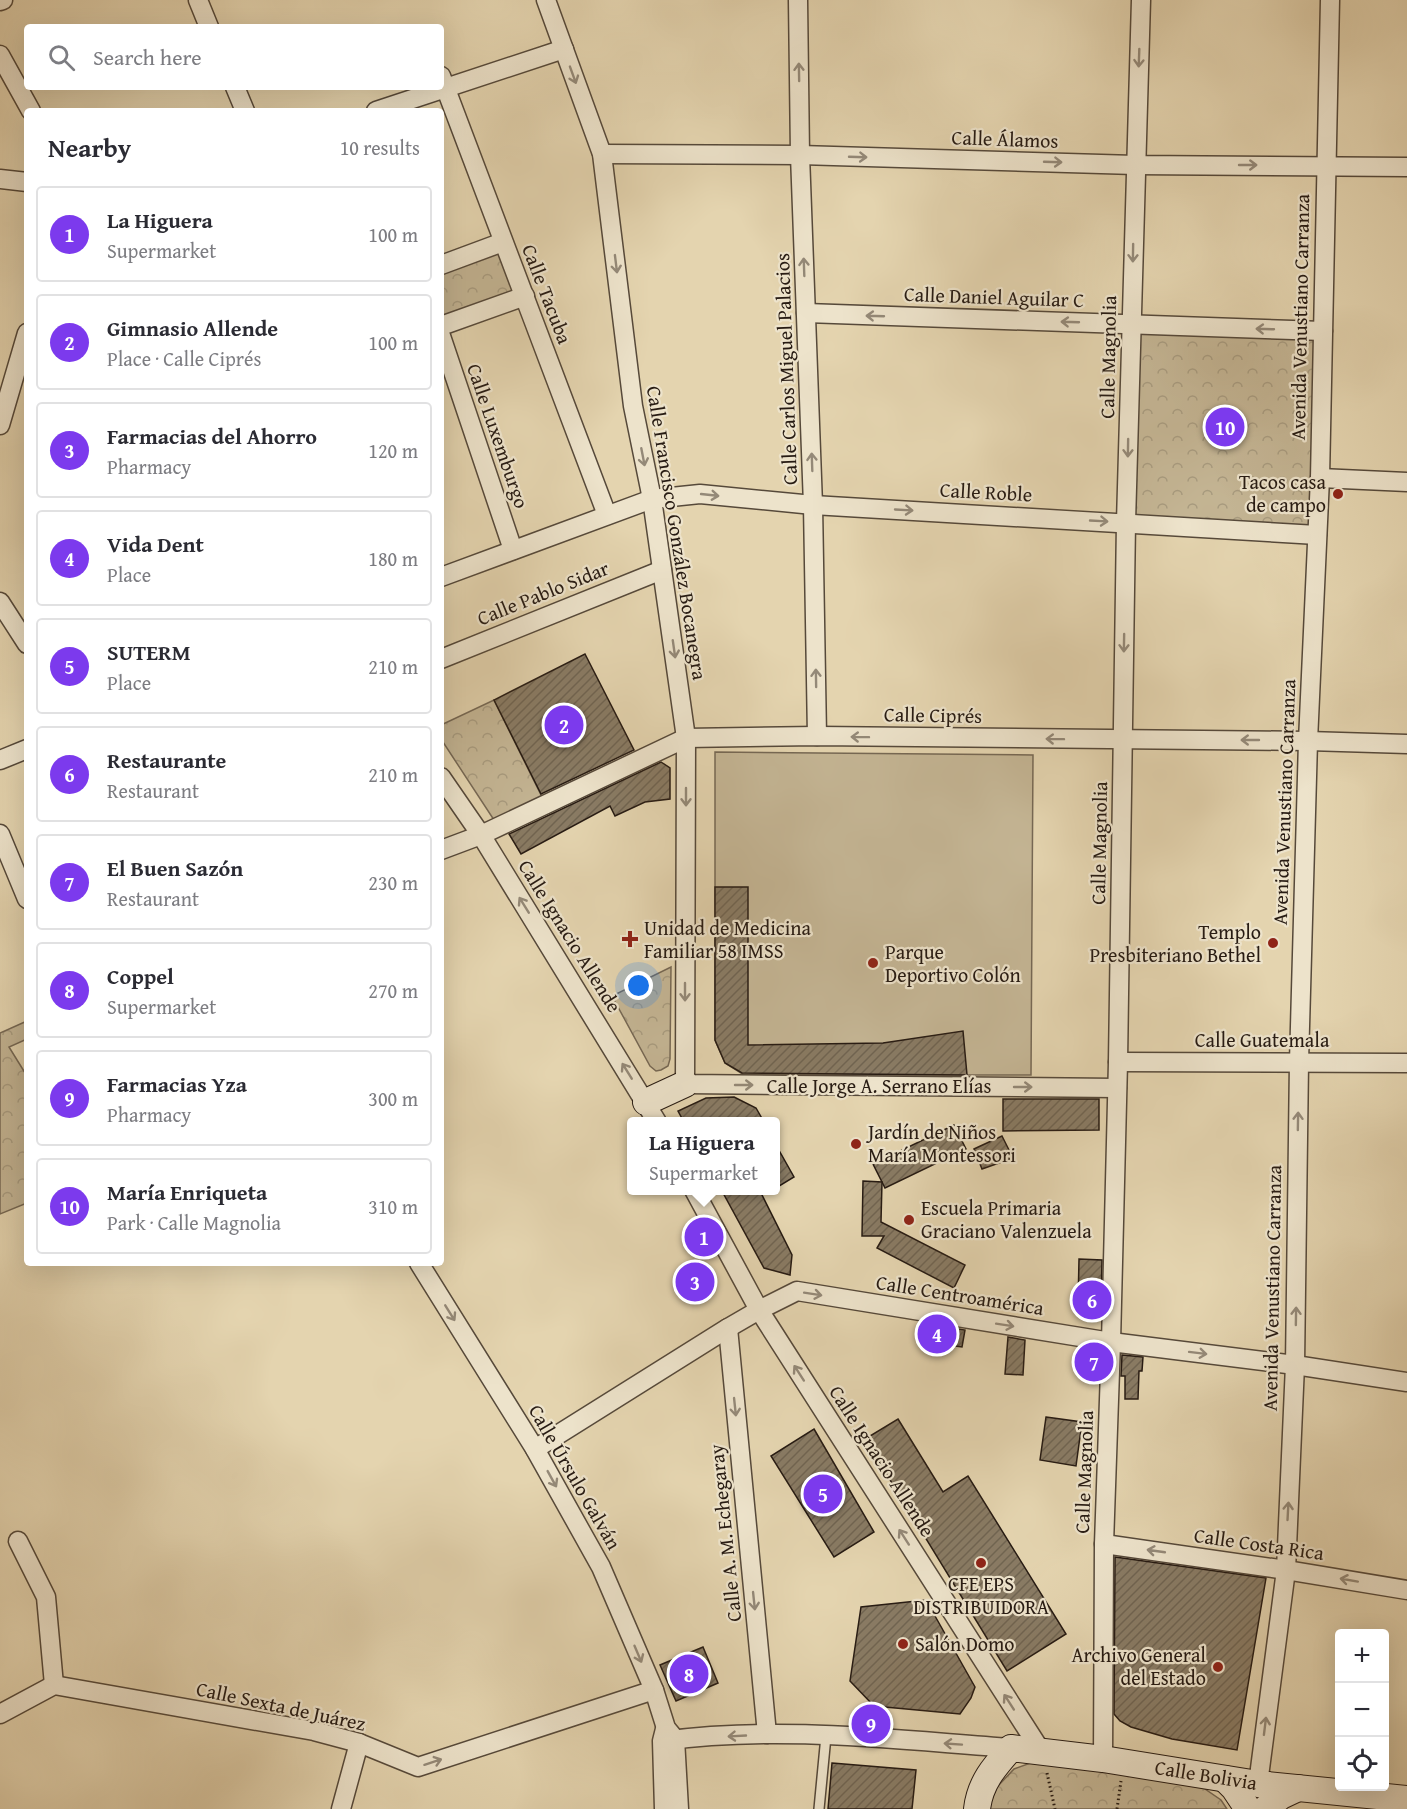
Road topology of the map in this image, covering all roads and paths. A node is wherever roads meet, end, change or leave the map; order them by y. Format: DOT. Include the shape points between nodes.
graph roads {
  1 [pos="198,0"];
  2 [pos="546,0"];
  3 [pos="798,0"];
  4 [pos="1141,0"];
  5 [pos="1330,0"];
  6 [pos="208,24"];
  7 [pos="564,49"];
  8 [pos="0,55"];
  9 [pos="444,82"];
  10 [pos="444,85"];
  11 [pos="236,90"];
  12 [pos="425,90"];
  13 [pos="30,108"];
  14 [pos="244,108"];
  15 [pos="383,108"];
  16 [pos="602,154"];
  17 [pos="800,155"];
  18 [pos="1135,165"];
  19 [pos="1326,166"];
  20 [pos="1407,167"];
  21 [pos="0,179"];
  22 [pos="24,182"];
  23 [pos="503,242"];
  24 [pos="444,265"];
  25 [pos="525,296"];
  26 [pos="806,313"];
  27 [pos="1131,324"];
  28 [pos="444,325"];
  29 [pos="1323,331"];
  30 [pos="24,343"];
  31 [pos="444,345"];
  32 [pos="0,425"];
  33 [pos="1320,478"];
  34 [pos="1407,482"];
  35 [pos="652,499"];
  36 [pos="813,505"];
  37 [pos="607,515"];
  38 [pos="1126,522"];
  39 [pos="1317,535"];
  40 [pos="513,550"];
  41 [pos="662,570"];
  42 [pos="444,576"];
  43 [pos="0,602"];
  44 [pos="24,639"];
  45 [pos="444,658"];
  46 [pos="817,736"];
  47 [pos="686,738"];
  48 [pos="1123,740"];
  49 [pos="1308,741"];
  50 [pos="1407,744"];
  51 [pos="24,749"];
  52 [pos="0,760"];
  53 [pos="444,781"];
  54 [pos="0,834"];
  55 [pos="481,835"];
  56 [pos="444,849"];
  57 [pos="24,892"];
  58 [pos="1118,1062"];
  59 [pos="1299,1062"];
  60 [pos="1407,1063"];
  61 [pos="685,1084"];
  62 [pos="1117,1088"];
  63 [pos="651,1112"];
  64 [pos="696,1195"];
  65 [pos="421,1266"];
  66 [pos="759,1310"];
  67 [pos="728,1328"];
  68 [pos="1111,1342"];
  69 [pos="1295,1365"];
  70 [pos="1407,1382"];
  71 [pos="535,1449"];
  72 [pos="18,1541"];
  73 [pos="1104,1544"];
  74 [pos="1286,1570"];
  75 [pos="1407,1590"];
  76 [pos="54,1685"];
  77 [pos="654,1690"];
  78 [pos="0,1714"];
  79 [pos="767,1734"];
  80 [pos="668,1736"];
  81 [pos="826,1736"];
  82 [pos="359,1743"];
  83 [pos="1011,1748"];
  84 [pos="1041,1751"];
  85 [pos="1102,1758"];
  86 [pos="1225,1779"];
  87 [pos="1258,1784"];
  88 [pos="1298,1788"];
  89 [pos="1119,1795"];
  90 [pos="1407,1799"];
  91 [pos="341,1809"];
  92 [pos="664,1809"];
  93 [pos="679,1809"];
  94 [pos="819,1809"];
  95 [pos="977,1809"];
  96 [pos="1055,1809"];
  97 [pos="1117,1809"];
  98 [pos="1248,1809"];
  99 [pos="1256,1809"];
  100 [pos="1266,1809"];
  1 -- 6 [label="street"];
  2 -- 7 [label="street, Calle Francisco González Bocanegra"];
  17 -- 3 [label="street, Calle Carlos Miguel Palacios, one-way"];
  4 -- 18 [label="street, Calle Magnolia, one-way"];
  5 -- 19 [label="street, Avenida Venustiano Carranza"];
  7 -- 9 [label="street"];
  7 -- 16 [label="street, Calle Francisco González Bocanegra, one-way"];
  8 -- 13 [label="street"];
  10 -- 23 [label="street, Calle Tacuba"];
  11 -- 14 [label="street"];
  12 -- 15 [label="street"];
  16 -- 17 [label="street, Calle Álamos"];
  16 -- 35 [label="street, Calle Francisco González Bocanegra, one-way" via="633,406"];
  17 -- 18 [label="street, Calle Álamos, one-way"];
  26 -- 17 [label="street, Calle Carlos Miguel Palacios, one-way"];
  18 -- 19 [label="street, Calle Álamos, one-way"];
  18 -- 27 [label="street, Calle Magnolia, one-way"];
  19 -- 20 [label="street, Calle Álamos"];
  19 -- 29 [label="street, Avenida Venustiano Carranza"];
  21 -- 22 [label="street"];
  23 -- 24 [label="street"];
  23 -- 25 [label="street, Calle Tacuba"];
  25 -- 28 [label="street"];
  25 -- 37 [label="street, Calle Tacuba"];
  27 -- 26 [label="street, Calle Daniel Aguilar C, one-way"];
  36 -- 26 [label="street, Calle Carlos Miguel Palacios, one-way"];
  29 -- 27 [label="street, Calle Daniel Aguilar C, one-way"];
  27 -- 38 [label="street, Calle Magnolia, one-way"];
  29 -- 33 [label="street, Avenida Venustiano Carranza"];
  30 -- 32 [label="street"];
  31 -- 40 [label="street, Calle Luxemburgo"];
  33 -- 34 [label="street"];
  33 -- 39 [label="street, Avenida Venustiano Carranza"];
  35 -- 36 [label="street, Calle Roble, one-way" via="700,494"];
  35 -- 37 [label="street, Calle Roble"];
  35 -- 41 [label="street, Calle Francisco González Bocanegra"];
  36 -- 38 [label="street, Calle Roble, one-way"];
  46 -- 36 [label="street, Calle Carlos Miguel Palacios, one-way"];
  37 -- 40 [label="street, Calle Roble"];
  38 -- 39 [label="street, Calle Roble"];
  38 -- 48 [label="street, Calle Magnolia, one-way"];
  39 -- 49 [label="street, Avenida Venustiano Carranza"];
  40 -- 42 [label="street, Calle Roble"];
  41 -- 45 [label="street, Calle Pablo Sidar"];
  41 -- 47 [label="street, Calle Francisco González Bocanegra, one-way"];
  43 -- 44 [label="street"];
  46 -- 47 [label="street, Calle Ciprés"];
  48 -- 46 [label="street, Calle Ciprés, one-way"];
  47 -- 55 [label="street, Calle Ciprés"];
  47 -- 61 [label="street, Calle Francisco González Bocanegra, one-way"];
  49 -- 48 [label="street, Calle Ciprés, one-way"];
  48 -- 58 [label="street, Calle Magnolia"];
  49 -- 50 [label="street, Calle Ciprés"];
  49 -- 59 [label="street, Avenida Venustiano Carranza"];
  51 -- 52 [label="street"];
  53 -- 55 [label="street, Calle Ignacio Allende"];
  54 -- 57 [label="street"];
  55 -- 56 [label="street, Calle Ciprés"];
  63 -- 55 [label="street, Calle Ignacio Allende, one-way"];
  58 -- 59 [label="street, Calle Guatemala"];
  58 -- 62 [label="street, Calle Magnolia"];
  59 -- 60 [label="street, Calle Guatemala"];
  69 -- 59 [label="street, Avenida Venustiano Carranza, one-way"];
  61 -- 62 [label="street, Calle Jorge A. Serrano Elías, one-way"];
  61 -- 63 [label="main road, Calle Jorge A. Serrano Elías"];
  62 -- 68 [label="street, Calle Magnolia"];
  64 -- 66 [label="street, Calle Ignacio Allende"];
  65 -- 71 [label="street, Calle Úrsulo Galván, one-way"];
  66 -- 67 [label="street, Calle Centroamérica"];
  66 -- 68 [label="street, Calle Centroamérica, one-way" via="797,1291"];
  84 -- 66 [label="street, Calle Ignacio Allende, one-way"];
  67 -- 71 [label="street, Calle Centroamérica"];
  67 -- 79 [label="street, Calle A. M. Echegaray, one-way"];
  68 -- 69 [label="street, Calle Centroamérica, one-way"];
  68 -- 73 [label="street, Calle Magnolia"];
  69 -- 70 [label="street, Calle Centroamérica"];
  74 -- 69 [label="street, Avenida Venustiano Carranza, one-way"];
  71 -- 77 [label="street, Calle Úrsulo Galván, one-way" via="601,1567"];
  72 -- 76 [label="street" via="46,1597"];
  74 -- 73 [label="street, Calle Costa Rica, one-way"];
  73 -- 85 [label="street, Calle Magnolia"];
  75 -- 74 [label="street, Calle Costa Rica, one-way"];
  87 -- 74 [label="street, Avenida Venustiano Carranza, one-way"];
  76 -- 78 [label="street"];
  76 -- 82 [label="street, Calle Sexta de Juárez" via="314,1731"];
  77 -- 80 [label="street, Calle Úrsulo Galván"];
  82 -- 77 [label="street, Calle Sexta de Juárez, one-way" via="418,1767"];
  79 -- 80 [label="street, one-way"];
  79 -- 81 [label="street"];
  80 -- 92 [label="street, Calle Úrsulo Galván"];
  80 -- 93 [label="street, Calle Úrsulo Galván"];
  83 -- 81 [label="street, one-way"];
  81 -- 94 [label="lane"];
  82 -- 91 [label="street"];
  83 -- 84 [label="main road, Calle Bolivia"];
  83 -- 95 [label="main road" via="990,1772"];
  84 -- 85 [label="main road, Calle Bolivia"];
  84 -- 96 [label="path"];
  85 -- 86 [label="main road, Calle Bolivia"];
  86 -- 87 [label="main road, Calle Bolivia"];
  86 -- 98 [label="main road"];
  87 -- 88 [label="main road, Calle Bolivia"];
  87 -- 99 [label="main road"];
  88 -- 90 [label="main road, Calle Bolivia"];
  88 -- 100 [label="main road"];
  89 -- 97 [label="path"];
}
